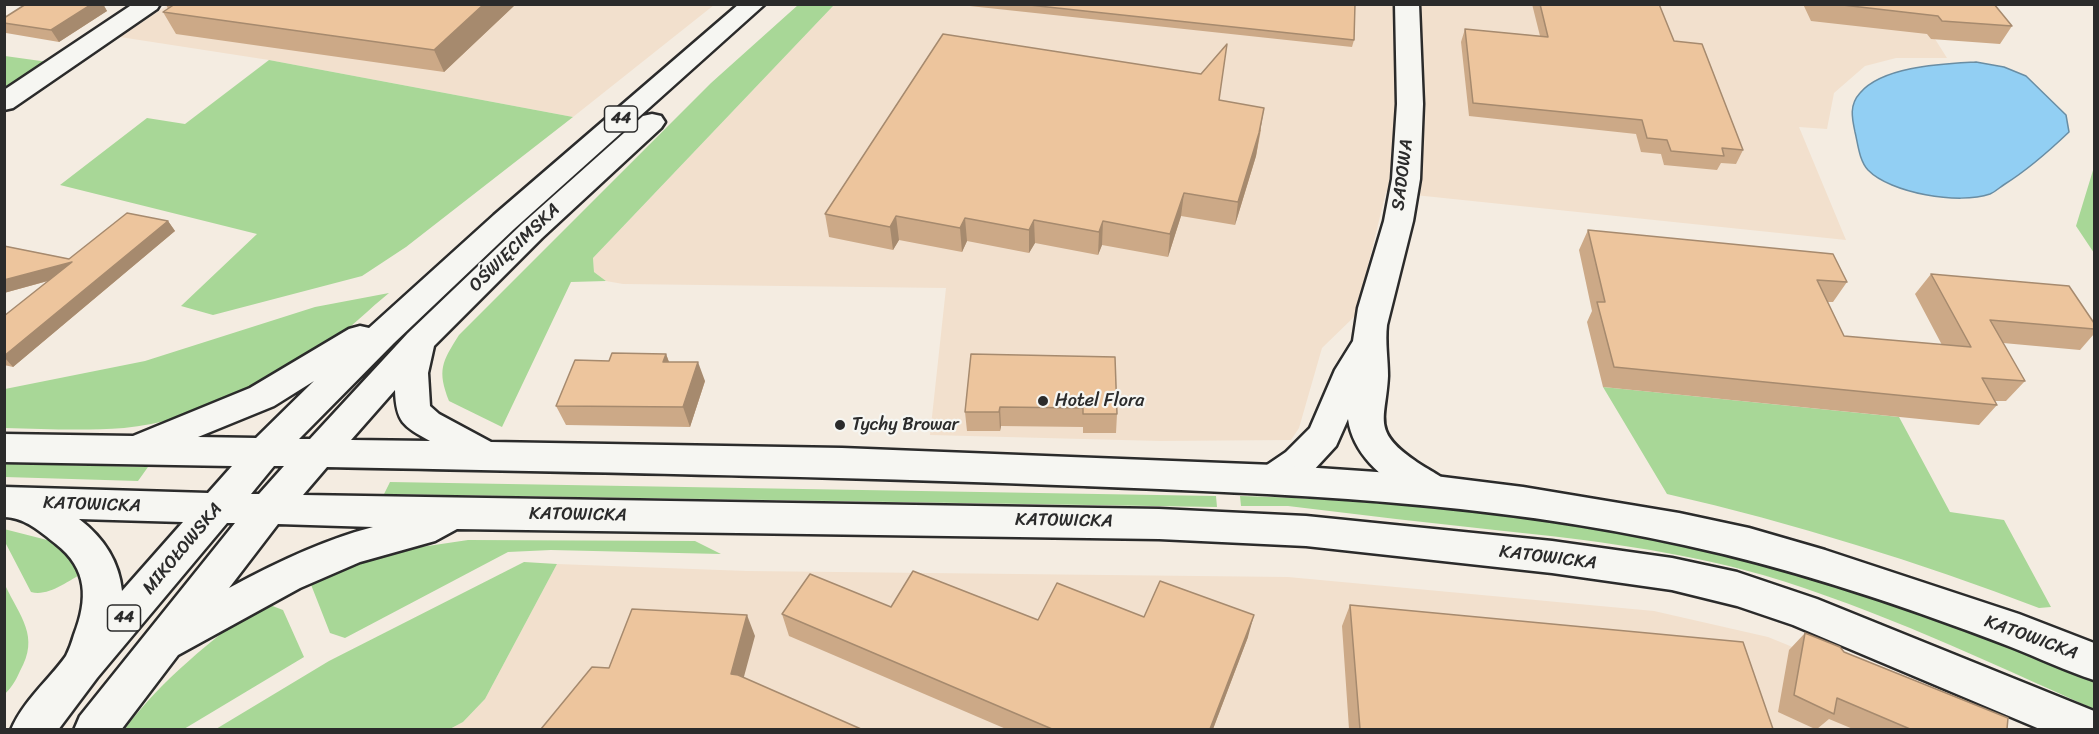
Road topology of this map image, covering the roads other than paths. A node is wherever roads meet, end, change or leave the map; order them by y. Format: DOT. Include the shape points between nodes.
graph roads {
  1 [pos="149,4"];
  2 [pos="754,4"];
  3 [pos="778,4"];
  4 [pos="1407,4"];
  5 [pos="4,102"];
  6 [pos="422,297"];
  7 [pos="419,341"];
  8 [pos="1369,341"];
  9 [pos="4,448"];
  10 [pos="132,449"];
  11 [pos="265,452"];
  12 [pos="318,454"];
  13 [pos="489,457"];
  14 [pos="1274,479"];
  15 [pos="1435,491"];
  16 [pos="14,502"];
  17 [pos="218,508"];
  18 [pos="269,508"];
  19 [pos="453,514"];
  20 [pos="159,646"];
  21 [pos="2094,662"];
  22 [pos="83,664"];
  23 [pos="32,729"];
  24 [pos="95,729"];
  25 [pos="2092,729"];
  1 -- 5 [label="main road"];
  2 -- 6 [label="main road, OŚWIĘCIMSKA / 44"];
  3 -- 7 [label="main road, OŚWIĘCIMSKA / 44"];
  4 -- 8 [label="main road, SADOWA" via="1408,160 1402,204"];
  6 -- 10 [label="main road" via="262,397"];
  6 -- 11 [label="main road, OŚWIĘCIMSKA / 44"];
  7 -- 12 [label="main road, OŚWIĘCIMSKA / 44"];
  7 -- 13 [label="main road" via="411,373 413,411 427,423"];
  8 -- 14 [label="main road, SADOWA" via="1324,436 1299,462"];
  8 -- 15 [label="main road, SADOWA" via="1371,377 1366,423 1372,439 1408,477"];
  9 -- 10 [label="main road, KATOWICKA"];
  10 -- 11 [label="main road, KATOWICKA"];
  11 -- 12 [label="main road, KATOWICKA"];
  11 -- 17 [label="main road, MIKOŁOWSKA / 44"];
  12 -- 13 [label="main road, KATOWICKA"];
  12 -- 18 [label="main road, OŚWIĘCIMSKA / 44"];
  13 -- 14 [label="main road, KATOWICKA" via="842,462"];
  14 -- 15 [label="main road, KATOWICKA"];
  15 -- 21 [label="main road, KATOWICKA" via="1657,524 1749,544 2019,632"];
  16 -- 17 [label="main road, KATOWICKA"];
  16 -- 22 [label="main road" via="67,529 101,571 104,583 100,617"];
  17 -- 18 [label="main road, KATOWICKA"];
  17 -- 22 [label="main road, MIKOŁOWSKA / 44"];
  18 -- 19 [label="main road, KATOWICKA"];
  18 -- 20 [label="main road, 44"];
  19 -- 20 [label="main road" via="422,530 353,548 286,576"];
  19 -- 25 [label="main road, KATOWICKA" via="1159,524 1306,531 1552,557 1672,574 1803,611"];
  20 -- 24 [label="main road, 44"];
  22 -- 23 [label="main road, MIKOŁOWSKA / 44"];
}
